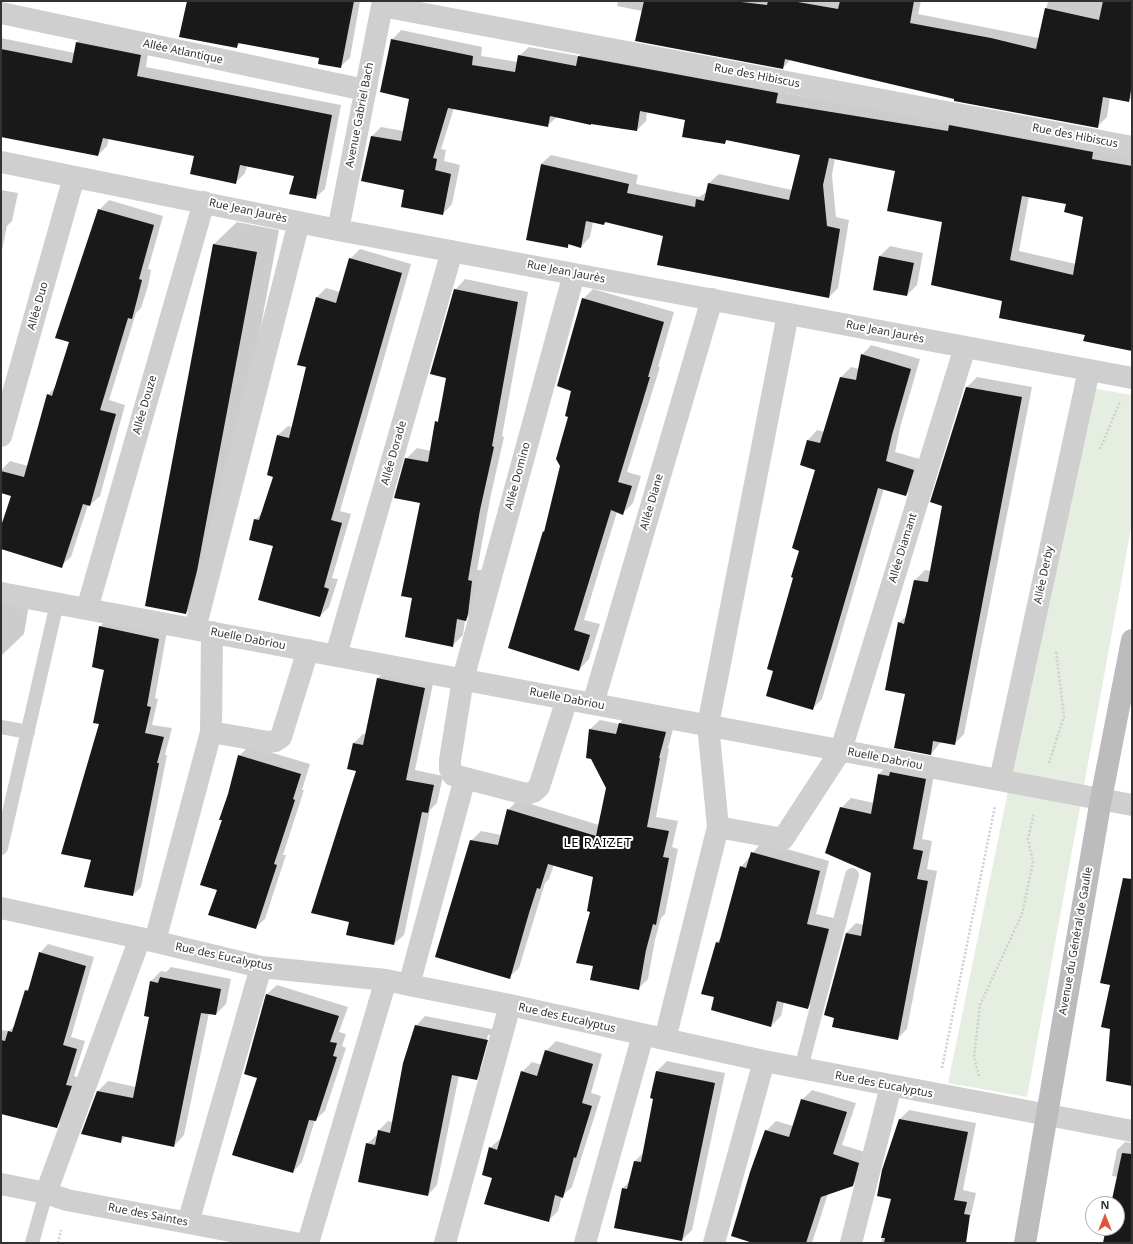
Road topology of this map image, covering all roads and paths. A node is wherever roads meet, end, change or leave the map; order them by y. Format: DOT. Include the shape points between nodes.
graph roads {
  1 [pos="382,4"];
  2 [pos="1,13"];
  3 [pos="365,90"];
  4 [pos="1132,147"];
  5 [pos="1,162"];
  6 [pos="74,177"];
  7 [pos="204,202"];
  8 [pos="300,222"];
  9 [pos="338,230"];
  10 [pos="452,251"];
  11 [pos="574,274"];
  12 [pos="712,299"];
  13 [pos="788,314"];
  14 [pos="965,346"];
  15 [pos="1089,370"];
  16 [pos="1131,377"];
  17 [pos="1,436"];
  18 [pos="1099,452"];
  19 [pos="1,593"];
  20 [pos="57,603"];
  21 [pos="87,609"];
  22 [pos="204,631"];
  23 [pos="1132,640"];
  24 [pos="308,650"];
  25 [pos="1056,650"];
  26 [pos="336,655"];
  27 [pos="463,679"];
  28 [pos="567,699"];
  29 [pos="593,704"];
  30 [pos="708,725"];
  31 [pos="1,727"];
  32 [pos="28,732"];
  33 [pos="211,732"];
  34 [pos="841,750"];
  35 [pos="465,778"];
  36 [pos="1000,780"];
  37 [pos="1040,788"];
  38 [pos="1101,799"];
  39 [pos="6,805"];
  40 [pos="1132,805"];
  41 [pos="718,827"];
  42 [pos="1,848"];
  43 [pos="852,875"];
  44 [pos="1,908"];
  45 [pos="147,939"];
  46 [pos="261,967"];
  47 [pos="386,980"];
  48 [pos="409,985"];
  49 [pos="510,1005"];
  50 [pos="642,1035"];
  51 [pos="665,1039"];
  52 [pos="764,1061"];
  53 [pos="801,1068"];
  54 [pos="891,1086"];
  55 [pos="936,1095"];
  56 [pos="988,1105"];
  57 [pos="1046,1116"];
  58 [pos="1132,1131"];
  59 [pos="1,1184"];
  60 [pos="46,1193"];
  61 [pos="188,1223"];
  62 [pos="32,1243"];
  63 [pos="295,1243"];
  64 [pos="308,1243"];
  65 [pos="445,1243"];
  66 [pos="585,1243"];
  67 [pos="714,1243"];
  68 [pos="851,1243"];
  69 [pos="1025,1243"];
  1 -- 3 [label="street, Avenue Gabriel Bach"];
  1 -- 4 [label="street, Rue des Hibiscus"];
  2 -- 3 [label="street, Allée Atlantique"];
  3 -- 9 [label="street, Avenue Gabriel Bach"];
  5 -- 6 [label="street, Rue Jean Jaurès"];
  6 -- 7 [label="street, Rue Jean Jaurès"];
  6 -- 17 [label="street, Allée Duo"];
  7 -- 8 [label="street, Rue Jean Jaurès"];
  7 -- 21 [label="street, Allée Douze"];
  8 -- 9 [label="street, Rue Jean Jaurès"];
  8 -- 22 [label="street"];
  9 -- 10 [label="street, Rue Jean Jaurès"];
  10 -- 11 [label="street, Rue Jean Jaurès"];
  10 -- 26 [label="street, Allée Dorade"];
  11 -- 12 [label="street, Rue Jean Jaurès"];
  11 -- 27 [label="street, Allée Domino"];
  12 -- 13 [label="street, Rue Jean Jaurès"];
  12 -- 29 [label="street, Allée Diane"];
  13 -- 14 [label="street, Rue Jean Jaurès"];
  13 -- 30 [label="street"];
  14 -- 15 [label="street, Rue Jean Jaurès"];
  14 -- 34 [label="street, Allée Diamant"];
  15 -- 16 [label="street, Rue Jean Jaurès"];
  15 -- 36 [label="street, Allée Derby"];
  16 -- 18 [label="path"];
  19 -- 20 [label="street, Ruelle Dabriou"];
  20 -- 21 [label="street, Ruelle Dabriou"];
  20 -- 32 [label="lane"];
  21 -- 22 [label="street, Ruelle Dabriou"];
  22 -- 24 [label="street, Ruelle Dabriou"];
  22 -- 33 [label="street"];
  23 -- 38 [label="main road, Avenue du Général de Gaulle"];
  24 -- 26 [label="street, Ruelle Dabriou"];
  24 -- 33 [label="street" via="282,736 276,741 268,742"];
  25 -- 37 [label="path" via="1064,716"];
  26 -- 27 [label="street, Ruelle Dabriou"];
  27 -- 28 [label="street, Ruelle Dabriou"];
  27 -- 35 [label="street, Allée Domino" via="450,768 453,775"];
  28 -- 29 [label="street, Ruelle Dabriou"];
  28 -- 35 [label="street" via="539,787 533,792 526,794"];
  29 -- 30 [label="street, Ruelle Dabriou"];
  30 -- 34 [label="street, Ruelle Dabriou"];
  30 -- 41 [label="street"];
  31 -- 32 [label="lane"];
  32 -- 39 [label="lane"];
  33 -- 45 [label="street"];
  34 -- 36 [label="street, Ruelle Dabriou"];
  34 -- 41 [label="street, Allée Diamant" via="783,839"];
  35 -- 48 [label="street"];
  36 -- 37 [label="street, Ruelle Dabriou"];
  36 -- 55 [label="path"];
  37 -- 38 [label="street, Ruelle Dabriou"];
  37 -- 56 [label="path" via="1028,839 1033,862 1022,914 980,1005 974,1057"];
  38 -- 40 [label="street, Ruelle Dabriou"];
  38 -- 57 [label="main road, Avenue du Général de Gaulle"];
  39 -- 42 [label="lane"];
  41 -- 51 [label="street"];
  43 -- 53 [label="lane"];
  44 -- 45 [label="street, Rue des Eucalyptus"];
  45 -- 46 [label="street, Rue des Eucalyptus"];
  45 -- 60 [label="street"];
  46 -- 47 [label="street, Rue des Eucalyptus"];
  46 -- 61 [label="street"];
  47 -- 48 [label="street, Rue des Eucalyptus"];
  47 -- 64 [label="street"];
  48 -- 49 [label="street, Rue des Eucalyptus"];
  49 -- 50 [label="street, Rue des Eucalyptus"];
  49 -- 65 [label="street"];
  50 -- 51 [label="street, Rue des Eucalyptus"];
  50 -- 66 [label="street"];
  51 -- 52 [label="street, Rue des Eucalyptus"];
  52 -- 53 [label="street, Rue des Eucalyptus"];
  52 -- 67 [label="street"];
  53 -- 54 [label="street, Rue des Eucalyptus"];
  54 -- 55 [label="street, Rue des Eucalyptus"];
  54 -- 68 [label="street"];
  55 -- 56 [label="street, Rue des Eucalyptus"];
  56 -- 57 [label="street, Rue des Eucalyptus"];
  57 -- 58 [label="street, Rue des Eucalyptus"];
  57 -- 69 [label="main road, Avenue du Général de Gaulle"];
  59 -- 60 [label="street, Rue des Saintes"];
  60 -- 61 [label="street, Rue des Saintes" via="67,1200"];
  60 -- 62 [label="lane"];
  61 -- 63 [label="street, Rue des Saintes"];
}
